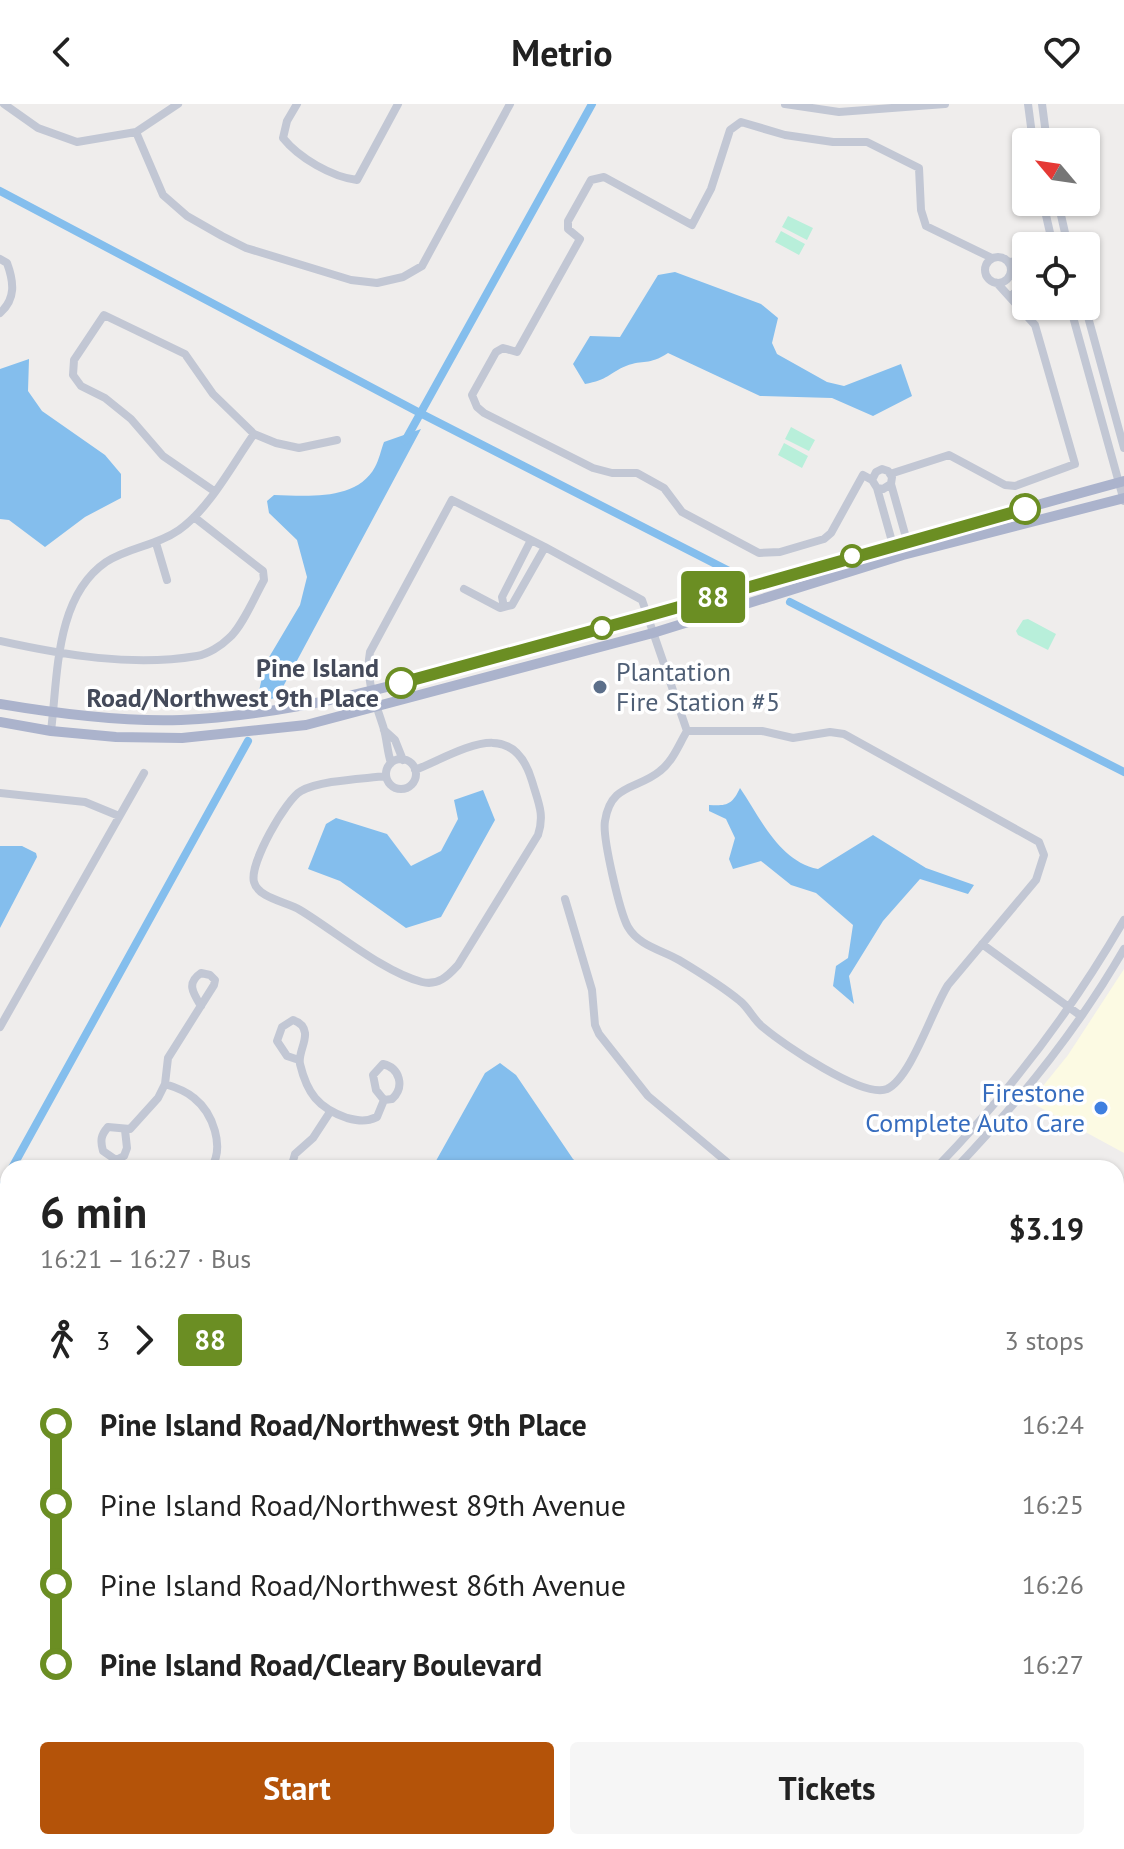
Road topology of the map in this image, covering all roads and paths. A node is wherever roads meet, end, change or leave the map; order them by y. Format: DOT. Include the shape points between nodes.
graph roads {
  1 [pos="4,104"];
  2 [pos="178,104"];
  3 [pos="297,104"];
  4 [pos="398,104"];
  5 [pos="510,104"];
  6 [pos="785,104"];
  7 [pos="945,104"];
  8 [pos="1028,104"];
  9 [pos="1042,104"];
  10 [pos="897,106"];
  11 [pos="1031,128"];
  12 [pos="1045,128"];
  13 [pos="136,132"];
  14 [pos="992,258"];
  15 [pos="0,259"];
  16 [pos="1009,262"];
  17 [pos="1012,262"];
  18 [pos="1010,275"];
  19 [pos="997,283"];
  20 [pos="1010,297"];
  21 [pos="0,313"];
  22 [pos="1074,320"];
  23 [pos="1089,320"];
  24 [pos="254,434"];
  25 [pos="337,440"];
  26 [pos="1124,448"];
  27 [pos="891,479"];
  28 [pos="1122,482"];
  29 [pos="875,484"];
  30 [pos="214,491"];
  31 [pos="1124,499"];
  32 [pos="194,517"];
  33 [pos="531,540"];
  34 [pos="907,541"];
  35 [pos="156,543"];
  36 [pos="893,545"];
  37 [pos="545,547"];
  38 [pos="903,555"];
  39 [pos="167,580"];
  40 [pos="464,589"];
  41 [pos="504,607"];
  42 [pos="647,616"];
  43 [pos="653,633"];
  44 [pos="0,641"];
  45 [pos="60,654"];
  46 [pos="371,691"];
  47 [pos="0,704"];
  48 [pos="376,708"];
  49 [pos="53,713"];
  50 [pos="0,722"];
  51 [pos="384,730"];
  52 [pos="51,731"];
  53 [pos="687,731"];
  54 [pos="403,760"];
  55 [pos="391,763"];
  56 [pos="415,770"];
  57 [pos="144,773"];
  58 [pos="386,776"];
  59 [pos="0,793"];
  60 [pos="119,816"];
  61 [pos="565,899"];
  62 [pos="1124,920"];
  63 [pos="982,944"];
  64 [pos="1124,949"];
  65 [pos="201,1006"];
  66 [pos="1069,1007"];
  67 [pos="1081,1016"];
  68 [pos="0,1027"];
  69 [pos="299,1060"];
  70 [pos="165,1084"];
  71 [pos="384,1100"];
  72 [pos="330,1112"];
  73 [pos="125,1130"];
  74 [pos="214,1160"];
  75 [pos="293,1160"];
  76 [pos="724,1160"];
  77 [pos="943,1160"];
  78 [pos="963,1160"];
  1 -- 13 [label="street" via="38,128 77,142"];
  2 -- 13 [label="street"];
  3 -- 4 [label="street" via="283,138 292,149 343,179 357,180"];
  5 -- 13 [label="street" via="422,266 377,283 246,248 187,216 163,195"];
  6 -- 10 [label="street" via="839,112"];
  7 -- 10 [label="street"];
  8 -- 11 [label="street"];
  9 -- 12 [label="street"];
  14 -- 16 [label="street"];
  14 -- 19 [label="street" via="985,273"];
  14 -- 29 [label="street" via="926,226 919,168 867,142 833,142 746,123 734,125 692,225 604,177 591,180 568,221 568,229 580,239 517,352 496,352 474,390 477,407 593,468 637,473 664,488 682,512 763,554 824,539 863,475"];
  15 -- 21 [label="street" via="14,281 9,305"];
  16 -- 17 [label="street"];
  16 -- 18 [label="street"];
  18 -- 19 [label="street"];
  19 -- 20 [label="street"];
  20 -- 27 [label="street" via="1035,325 1075,464 1015,486 949,455"];
  22 -- 28 [label="street"];
  23 -- 26 [label="street"];
  24 -- 25 [label="street" via="299,448"];
  24 -- 30 [label="street"];
  24 -- 30 [label="street" via="213,394 185,354 104,315 74,360 73,375 131,419 163,456"];
  27 -- 29 [label="street" via="886,488"];
  27 -- 29 [label="street" via="878,470"];
  27 -- 34 [label="street"];
  28 -- 31 [label="street"];
  28 -- 34 [label="main road"];
  29 -- 36 [label="street"];
  30 -- 32 [label="street"];
  31 -- 38 [label="main road"];
  32 -- 35 [label="street"];
  32 -- 45 [label="street" via="263,571 264,580 232,636 200,656 149,660"];
  33 -- 37 [label="street"];
  33 -- 41 [label="street" via="502,597"];
  33 -- 46 [label="street" via="452,500 370,652"];
  34 -- 36 [label="main road"];
  34 -- 38 [label="street"];
  35 -- 39 [label="street"];
  35 -- 45 [label="street" via="106,562 88,579 71,606"];
  36 -- 38 [label="street"];
  36 -- 42 [label="main road"];
  37 -- 41 [label="street" via="512,605"];
  37 -- 42 [label="street" via="629,591 642,600"];
  38 -- 43 [label="main road"];
  40 -- 41 [label="street"];
  42 -- 43 [label="street"];
  42 -- 46 [label="main road"];
  43 -- 48 [label="main road"];
  43 -- 53 [label="street"];
  44 -- 45 [label="street"];
  45 -- 49 [label="street"];
  46 -- 48 [label="street"];
  46 -- 49 [label="main road" via="265,712 179,720"];
  47 -- 49 [label="main road"];
  48 -- 51 [label="street"];
  48 -- 52 [label="main road" via="306,725 182,738"];
  49 -- 52 [label="street"];
  50 -- 52 [label="main road"];
  51 -- 54 [label="street"];
  51 -- 55 [label="street"];
  53 -- 63 [label="street" via="762,731 793,738 844,734 1039,842 1042,864 1036,880"];
  53 -- 63 [label="street" via="664,768 619,791 607,812 604,834 628,927 644,943 741,1001 761,1027 802,1056 879,1091 896,1083 914,1057 936,1003"];
  54 -- 55 [label="street"];
  54 -- 56 [label="street"];
  55 -- 58 [label="street"];
  56 -- 58 [label="street" via="414,780 403,789 394,788"];
  56 -- 58 [label="street" via="480,744 511,747 525,760 543,819 458,965 443,980 424,983 393,969 261,892 254,882 268,835 299,792"];
  57 -- 60 [label="street"];
  59 -- 60 [label="street" via="85,802"];
  60 -- 68 [label="street"];
  61 -- 76 [label="street" via="599,1034 648,1096"];
  62 -- 66 [label="street"];
  63 -- 66 [label="street"];
  64 -- 67 [label="street"];
  65 -- 70 [label="street" via="168,1058"];
  66 -- 67 [label="street"];
  66 -- 77 [label="street" via="994,1105"];
  67 -- 78 [label="street" via="1033,1081"];
  69 -- 69 [label="street" via="305,1033 293,1020 282,1027 277,1041 287,1056"];
  69 -- 72 [label="street" via="310,1091"];
  70 -- 73 [label="street"];
  70 -- 74 [label="street" via="193,1097 211,1118 219,1149"];
  71 -- 72 [label="street" via="377,1117 368,1121"];
  72 -- 75 [label="street"];
}
